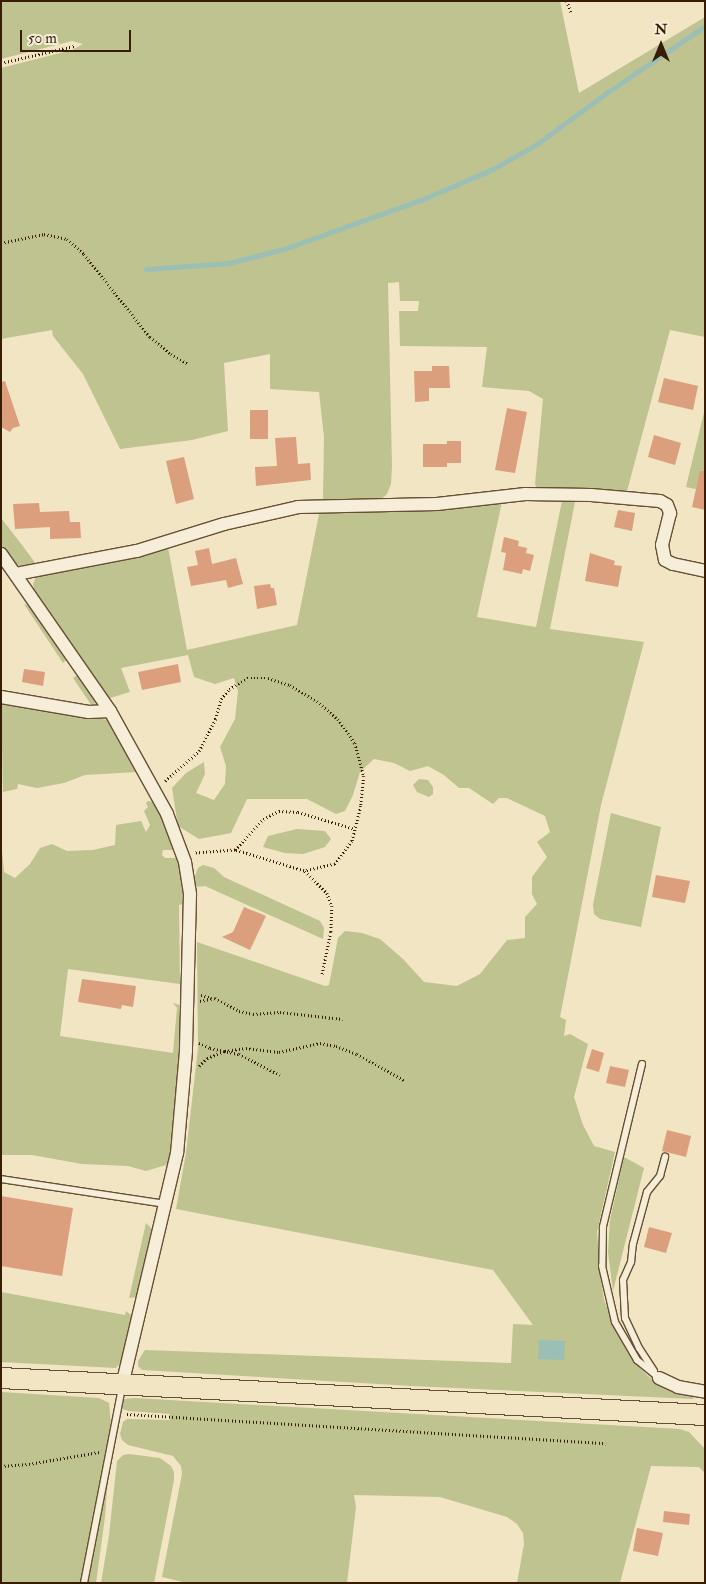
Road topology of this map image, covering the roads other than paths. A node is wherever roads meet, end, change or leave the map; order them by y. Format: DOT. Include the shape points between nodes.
graph roads {
  1 [pos="1,554"];
  2 [pos="705,571"];
  3 [pos="16,574"];
  4 [pos="1,697"];
  5 [pos="110,711"];
  6 [pos="642,1064"];
  7 [pos="665,1157"];
  8 [pos="1,1180"];
  9 [pos="166,1204"];
  10 [pos="1,1378"];
  11 [pos="659,1378"];
  12 [pos="122,1386"];
  13 [pos="705,1392"];
  14 [pos="705,1415"];
  15 [pos="84,1583"];
  1 -- 3 [label="street"];
  2 -- 3 [label="street" via="665,560 662,545 670,513 660,502 591,495 525,494 437,504 298,507 224,524 137,551"];
  3 -- 5 [label="street"];
  4 -- 5 [label="street" via="89,712"];
  5 -- 9 [label="street" via="168,814 182,854 190,895 184,1081 177,1153"];
  6 -- 11 [label="lane" via="603,1227 602,1266 615,1322 637,1360"];
  7 -- 11 [label="lane" via="660,1176 647,1192 624,1280 625,1318 639,1348"];
  8 -- 9 [label="lane"];
  9 -- 12 [label="street"];
  10 -- 12 [label="main road"];
  11 -- 13 [label="street" via="678,1387"];
  12 -- 14 [label="main road"];
  12 -- 15 [label="lane"];
}
